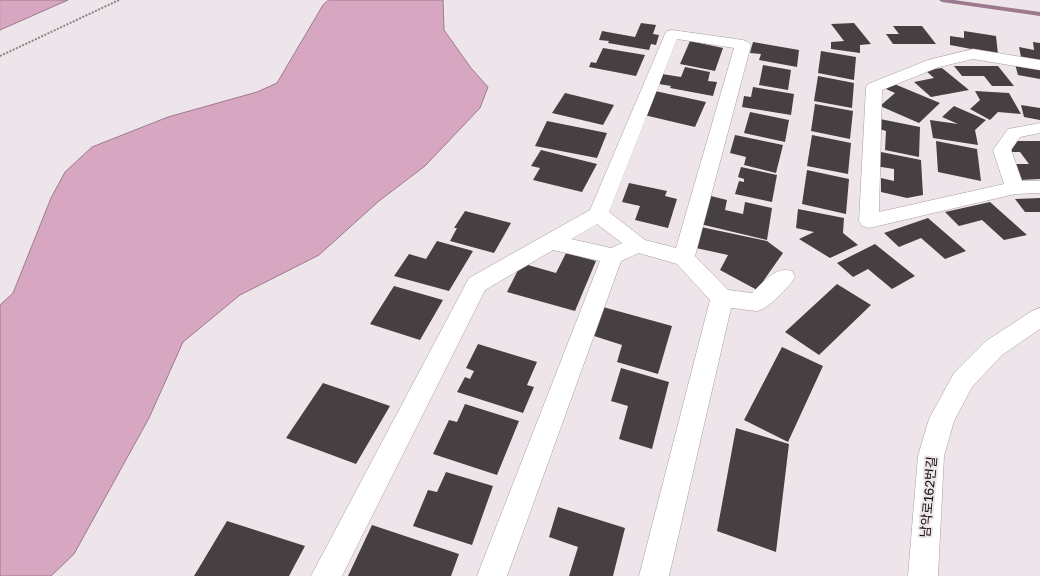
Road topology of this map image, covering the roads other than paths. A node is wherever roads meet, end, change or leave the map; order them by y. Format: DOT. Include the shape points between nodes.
graph roads {
  1 [pos="1040,65"];
  2 [pos="1040,128"];
  3 [pos="1040,187"];
  4 [pos="1015,188"];
  5 [pos="598,214"];
  6 [pos="551,242"];
  7 [pos="638,245"];
  8 [pos="612,256"];
  9 [pos="684,258"];
  10 [pos="784,277"];
  11 [pos="722,298"];
  12 [pos="1040,317"];
  13 [pos="660,574"];
  14 [pos="326,576"];
  15 [pos="492,576"];
  16 [pos="923,576"];
  1 -- 4 [label="street" via="973,54 934,63 874,87 869,221"];
  2 -- 4 [label="street" via="1014,133 1002,150"];
  3 -- 4 [label="street"];
  5 -- 6 [label="street"];
  5 -- 7 [label="street"];
  5 -- 9 [label="street" via="672,34 743,45"];
  6 -- 8 [label="street"];
  6 -- 14 [label="street" via="477,284"];
  7 -- 8 [label="street"];
  7 -- 9 [label="street"];
  8 -- 15 [label="street"];
  9 -- 11 [label="street"];
  10 -- 11 [label="street" via="757,302"];
  11 -- 13 [label="street"];
  12 -- 16 [label="street, 남악로162번길" via="994,348 963,380 942,419 931,456"];
}
